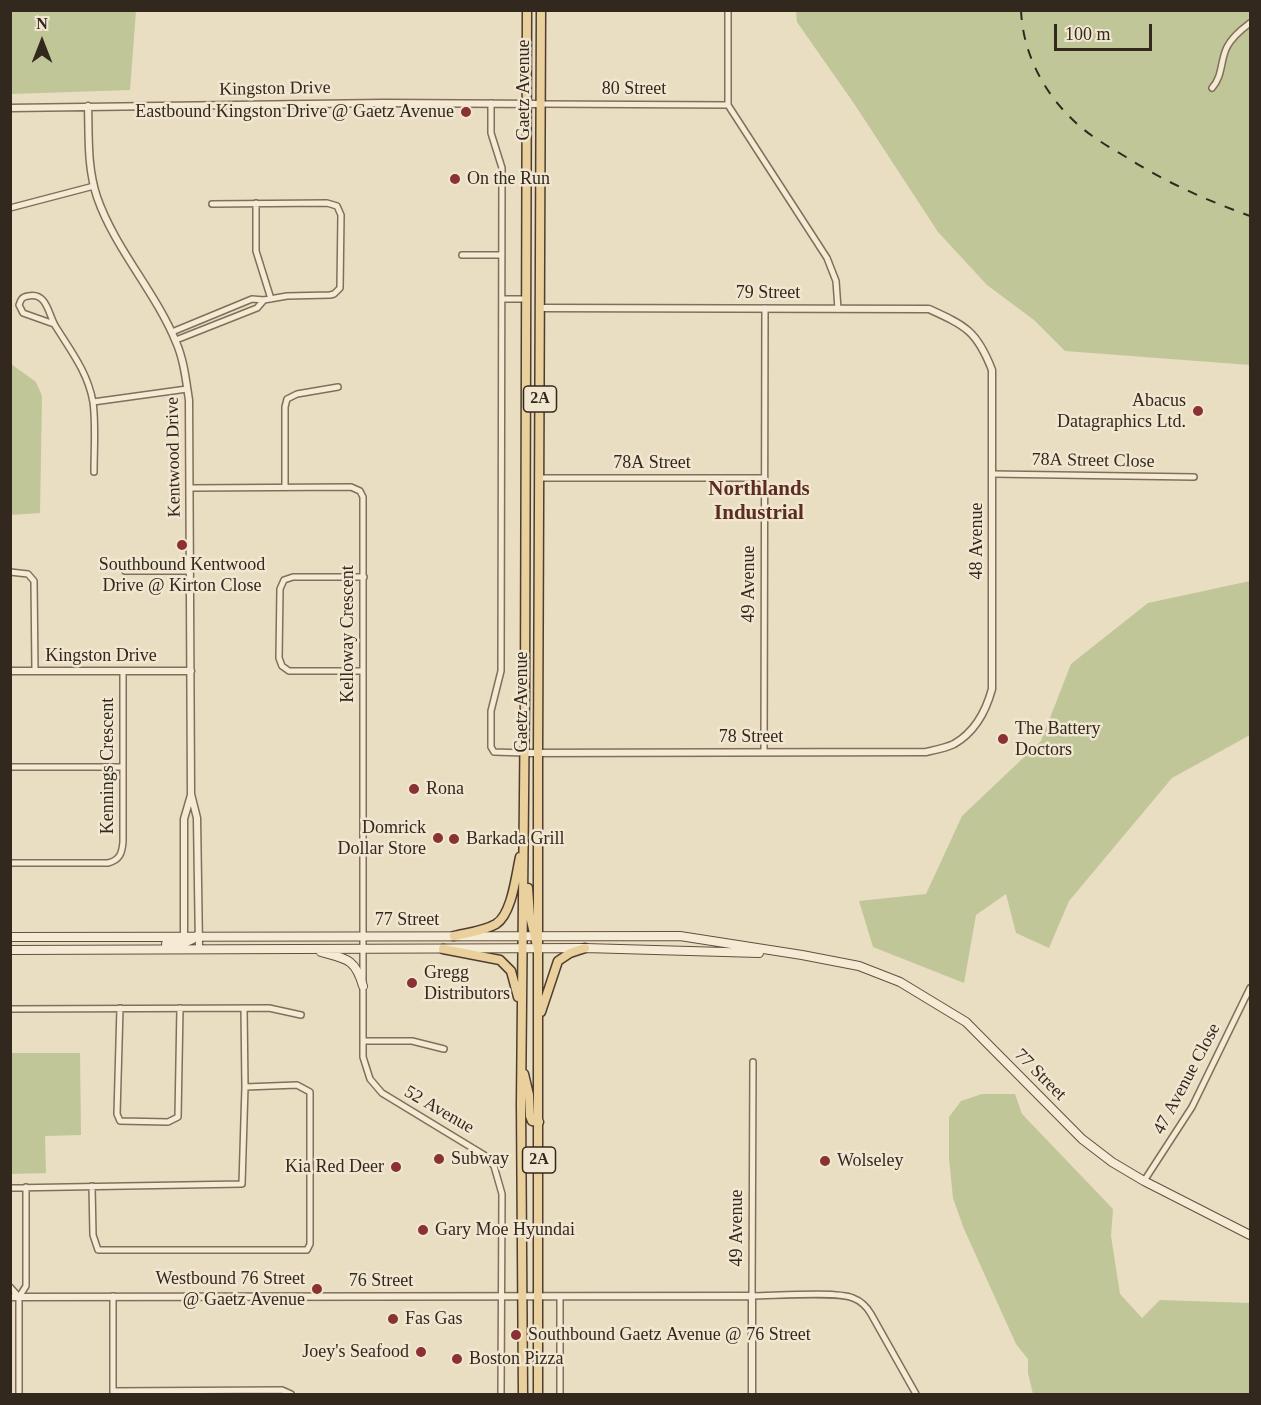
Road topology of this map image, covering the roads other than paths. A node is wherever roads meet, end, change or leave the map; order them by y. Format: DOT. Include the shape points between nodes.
graph roads {
  1 [pos="527,10"];
  2 [pos="542,10"];
  3 [pos="728,10"];
  4 [pos="1251,23"];
  5 [pos="1212,88"];
  6 [pos="491,103"];
  7 [pos="528,104"];
  8 [pos="540,104"];
  9 [pos="728,105"];
  10 [pos="88,106"];
  11 [pos="10,108"];
  12 [pos="94,186"];
  13 [pos="256,203"];
  14 [pos="213,204"];
  15 [pos="10,208"];
  16 [pos="462,255"];
  17 [pos="502,255"];
  18 [pos="526,298"];
  19 [pos="267,299"];
  20 [pos="502,299"];
  21 [pos="540,308"];
  22 [pos="765,308"];
  23 [pos="838,309"];
  24 [pos="54,324"];
  25 [pos="172,332"];
  26 [pos="176,340"];
  27 [pos="984,348"];
  28 [pos="338,387"];
  29 [pos="188,389"];
  30 [pos="93,402"];
  31 [pos="94,472"];
  32 [pos="992,474"];
  33 [pos="1194,477"];
  34 [pos="540,478"];
  35 [pos="764,478"];
  36 [pos="285,487"];
  37 [pos="190,488"];
  38 [pos="190,571"];
  39 [pos="10,572"];
  40 [pos="125,572"];
  41 [pos="363,577"];
  42 [pos="10,671"];
  43 [pos="35,671"];
  44 [pos="123,671"];
  45 [pos="191,671"];
  46 [pos="363,671"];
  47 [pos="972,730"];
  48 [pos="764,752"];
  49 [pos="525,753"];
  50 [pos="538,753"];
  51 [pos="10,767"];
  52 [pos="122,767"];
  53 [pos="191,794"];
  54 [pos="524,839"];
  55 [pos="10,863"];
  56 [pos="364,935"];
  57 [pos="198,936"];
  58 [pos="454,936"];
  59 [pos="522,936"];
  60 [pos="536,936"];
  61 [pos="10,937"];
  62 [pos="184,942"];
  63 [pos="199,948"];
  64 [pos="538,948"];
  65 [pos="585,948"];
  66 [pos="310,949"];
  67 [pos="364,949"];
  68 [pos="443,949"];
  69 [pos="522,949"];
  70 [pos="10,950"];
  71 [pos="802,955"];
  72 [pos="363,986"];
  73 [pos="1251,988"];
  74 [pos="120,1008"];
  75 [pos="180,1008"];
  76 [pos="244,1008"];
  77 [pos="10,1009"];
  78 [pos="301,1015"];
  79 [pos="522,1020"];
  80 [pos="538,1024"];
  81 [pos="363,1041"];
  82 [pos="444,1049"];
  83 [pos="753,1062"];
  84 [pos="521,1065"];
  85 [pos="245,1086"];
  86 [pos="539,1122"];
  87 [pos="1144,1181"];
  88 [pos="92,1186"];
  89 [pos="26,1187"];
  90 [pos="10,1188"];
  91 [pos="1251,1235"];
  92 [pos="10,1287"];
  93 [pos="113,1296"];
  94 [pos="501,1296"];
  95 [pos="752,1296"];
  96 [pos="10,1297"];
  97 [pos="19,1297"];
  98 [pos="523,1297"];
  99 [pos="539,1297"];
  100 [pos="560,1297"];
  101 [pos="113,1393"];
  102 [pos="208,1393"];
  103 [pos="19,1395"];
  104 [pos="291,1395"];
  105 [pos="501,1395"];
  106 [pos="523,1395"];
  107 [pos="538,1395"];
  108 [pos="560,1395"];
  109 [pos="752,1395"];
  110 [pos="916,1395"];
  1 -- 7 [label="main road, Gaetz Avenue / 2A"];
  2 -- 8 [label="main road, Gaetz Avenue / 2A"];
  3 -- 9 [label="street"];
  4 -- 5 [label="street" via="1227,48 1218,81"];
  6 -- 7 [label="street, Kingston Drive"];
  6 -- 10 [label="street, Kingston Drive"];
  6 -- 17 [label="street, Gaetz Avenue" via="491,133 502,163"];
  7 -- 8 [label="street, Kingston Drive"];
  7 -- 18 [label="main road, Gaetz Avenue / 2A"];
  8 -- 9 [label="street, 80 Street"];
  8 -- 21 [label="main road, Gaetz Avenue / 2A"];
  9 -- 23 [label="street" via="826,258 836,281"];
  10 -- 11 [label="street, Kingston Drive"];
  10 -- 12 [label="street, Kentwood Drive"];
  12 -- 15 [label="street"];
  12 -- 25 [label="street, Kentwood Drive" via="113,231"];
  13 -- 14 [label="street"];
  13 -- 19 [label="street" via="256,250"];
  13 -- 19 [label="street" via="327,203 337,206 341,215 341,283 337,291 330,295"];
  16 -- 17 [label="street"];
  17 -- 20 [label="street, Gaetz Avenue"];
  18 -- 20 [label="street"];
  18 -- 49 [label="main road, Gaetz Avenue / 2A"];
  19 -- 25 [label="street" via="252,299"];
  19 -- 26 [label="street" via="257,308"];
  20 -- 49 [label="street, Gaetz Avenue" via="501,670 491,711 491,747 494,752"];
  21 -- 22 [label="street, 79 Street"];
  21 -- 34 [label="main road, Gaetz Avenue / 2A"];
  22 -- 23 [label="street, 79 Street"];
  22 -- 35 [label="street, 49 Avenue"];
  23 -- 27 [label="street, 79 Street" via="929,309 963,325"];
  24 -- 24 [label="street" via="40,297 25,296 20,300 23,313"];
  24 -- 30 [label="street" via="82,368"];
  25 -- 26 [label="street, Kentwood Drive"];
  26 -- 29 [label="street, Kentwood Drive"];
  27 -- 32 [label="street, 48 Avenue" via="992,370"];
  28 -- 36 [label="street" via="287,399"];
  29 -- 30 [label="street"];
  29 -- 37 [label="street, Kentwood Drive"];
  30 -- 31 [label="street"];
  32 -- 33 [label="street, 78A Street Close"];
  32 -- 47 [label="street, 48 Avenue" via="992,689 988,705"];
  34 -- 35 [label="street, 78A Street"];
  34 -- 50 [label="main road, Gaetz Avenue / 2A"];
  35 -- 48 [label="street, 49 Avenue"];
  36 -- 37 [label="street, Kelloway Crescent"];
  36 -- 41 [label="street, Kelloway Crescent" via="351,487 360,491 364,503"];
  37 -- 38 [label="street, Kentwood Drive"];
  38 -- 40 [label="street"];
  38 -- 45 [label="street, Kentwood Drive"];
  39 -- 43 [label="street" via="28,574 34,581"];
  41 -- 46 [label="street, Kelloway Crescent"];
  41 -- 46 [label="street" via="284,580 280,588 279,658 289,670"];
  42 -- 43 [label="street, Kingston Drive"];
  43 -- 44 [label="street, Kingston Drive"];
  44 -- 45 [label="street, Kingston Drive"];
  44 -- 52 [label="street, Kennings Crescent"];
  45 -- 53 [label="street, Kentwood Drive"];
  46 -- 56 [label="street, Kelloway Crescent"];
  47 -- 48 [label="street, 78 Street" via="953,745 926,752"];
  48 -- 50 [label="street, 78 Street"];
  49 -- 50 [label="street, 78 Street"];
  49 -- 54 [label="main road, Gaetz Avenue / 2A"];
  50 -- 60 [label="main road, Gaetz Avenue / 2A"];
  51 -- 52 [label="street"];
  52 -- 55 [label="street, Kennings Crescent" via="122,849 117,860"];
  53 -- 57 [label="street, Kentwood Drive" via="197,818"];
  53 -- 62 [label="street, Kentwood Drive" via="184,819"];
  54 -- 58 [label="main road" via="507,910 501,919 490,927"];
  54 -- 59 [label="main road, Gaetz Avenue / 2A"];
  54 -- 60 [label="main road"];
  56 -- 57 [label="main road, 77 Street"];
  56 -- 58 [label="main road, 77 Street"];
  56 -- 67 [label="street, Kelloway Crescent"];
  57 -- 62 [label="main road"];
  57 -- 63 [label="street, Kentwood Drive"];
  58 -- 59 [label="main road, 77 Street"];
  59 -- 60 [label="main road, 77 Street"];
  59 -- 69 [label="main road, Gaetz Avenue / 2A"];
  60 -- 64 [label="main road, Gaetz Avenue / 2A"];
  60 -- 71 [label="main road, 77 Street" via="680,936"];
  61 -- 62 [label="main road, 77 Street"];
  62 -- 63 [label="main road, 77 Street"];
  62 -- 70 [label="main road" via="145,945 136,950"];
  63 -- 66 [label="main road, 77 Street"];
  64 -- 65 [label="main road, 77 Street"];
  64 -- 69 [label="main road, 77 Street"];
  64 -- 80 [label="main road, Gaetz Avenue / 2A"];
  65 -- 71 [label="main road, 77 Street"];
  65 -- 80 [label="main road" via="562,957 556,964"];
  66 -- 67 [label="main road, 77 Street"];
  66 -- 72 [label="main road" via="350,961"];
  67 -- 68 [label="main road, 77 Street"];
  67 -- 72 [label="street, 52 Avenue"];
  68 -- 69 [label="main road, 77 Street"];
  68 -- 79 [label="main road" via="496,958 508,966"];
  69 -- 79 [label="main road, Gaetz Avenue / 2A"];
  71 -- 87 [label="main road, 77 Street" via="860,966 900,982 966,1022 1082,1139"];
  72 -- 81 [label="street, 52 Avenue"];
  73 -- 87 [label="street, 47 Avenue Close" via="1192,1107"];
  74 -- 75 [label="street"];
  74 -- 75 [label="street" via="117,1114 120,1121 168,1122 178,1117"];
  74 -- 77 [label="street"];
  75 -- 76 [label="street"];
  76 -- 78 [label="street" via="269,1008"];
  76 -- 85 [label="street"];
  79 -- 84 [label="main road, Gaetz Avenue / 2A"];
  80 -- 86 [label="main road, Gaetz Avenue / 2A"];
  81 -- 82 [label="street" via="412,1041"];
  81 -- 94 [label="street, 52 Avenue" via="367,1073 382,1093 477,1148 494,1166 502,1194"];
  83 -- 95 [label="street, 49 Avenue"];
  84 -- 86 [label="main road" via="530,1117"];
  84 -- 98 [label="main road, Gaetz Avenue / 2A"];
  85 -- 88 [label="street" via="242,1184"];
  85 -- 88 [label="street" via="297,1085 310,1092 310,1244 306,1250 98,1250 93,1235"];
  86 -- 99 [label="main road, Gaetz Avenue / 2A"];
  87 -- 91 [label="main road, 77 Street"];
  88 -- 89 [label="street"];
  89 -- 90 [label="street"];
  89 -- 97 [label="street" via="26,1286"];
  92 -- 97 [label="street"];
  93 -- 94 [label="street, 76 Street"];
  93 -- 97 [label="street, 76 Street"];
  93 -- 101 [label="street"];
  94 -- 98 [label="street, 76 Street"];
  94 -- 105 [label="street, 52 Avenue"];
  95 -- 100 [label="street, 76 Street"];
  95 -- 109 [label="street, 49 Avenue"];
  95 -- 110 [label="street" via="839,1295 858,1301 871,1314"];
  96 -- 97 [label="street, 76 Street"];
  97 -- 103 [label="street"];
  98 -- 99 [label="street, 76 Street"];
  98 -- 106 [label="main road, Gaetz Avenue / 2A"];
  99 -- 100 [label="street, 76 Street"];
  99 -- 107 [label="main road, Gaetz Avenue / 2A"];
  100 -- 108 [label="street"];
  101 -- 102 [label="street"];
  102 -- 104 [label="street" via="282,1390"];
}
